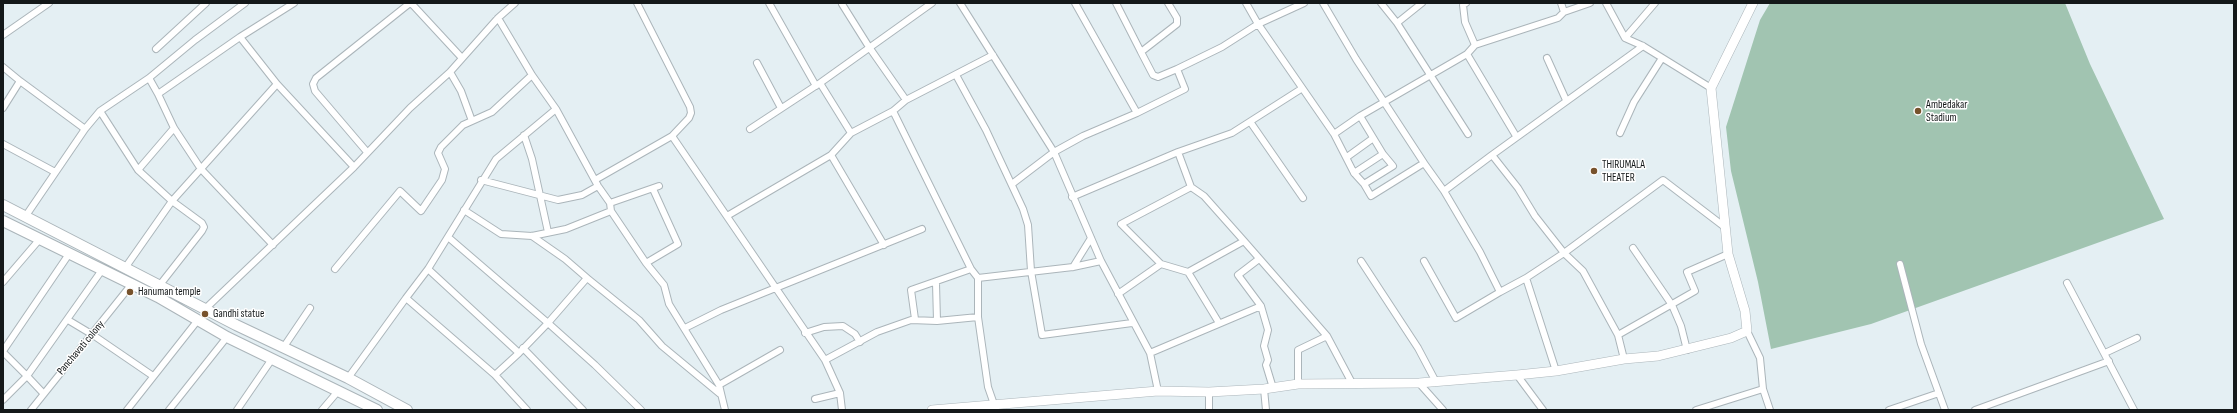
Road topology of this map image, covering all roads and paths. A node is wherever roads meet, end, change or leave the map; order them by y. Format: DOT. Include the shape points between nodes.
graph roads {
  1 [pos="49,3"];
  2 [pos="206,3"];
  3 [pos="245,3"];
  4 [pos="294,3"];
  5 [pos="411,3"];
  6 [pos="515,3"];
  7 [pos="637,3"];
  8 [pos="769,3"];
  9 [pos="843,3"];
  10 [pos="932,3"];
  11 [pos="960,3"];
  12 [pos="1075,3"];
  13 [pos="1116,3"];
  14 [pos="1168,3"];
  15 [pos="1246,3"];
  16 [pos="1304,3"];
  17 [pos="1323,3"];
  18 [pos="1381,3"];
  19 [pos="1422,3"];
  20 [pos="1466,3"];
  21 [pos="1561,3"];
  22 [pos="1590,3"];
  23 [pos="1606,3"];
  24 [pos="1655,3"];
  25 [pos="1753,3"];
  26 [pos="1564,12"];
  27 [pos="498,18"];
  28 [pos="1397,23"];
  29 [pos="1258,24"];
  30 [pos="3,35"];
  31 [pos="240,37"];
  32 [pos="1626,38"];
  33 [pos="1475,45"];
  34 [pos="1643,46"];
  35 [pos="869,47"];
  36 [pos="156,49"];
  37 [pos="1141,52"];
  38 [pos="1467,54"];
  39 [pos="993,55"];
  40 [pos="461,57"];
  41 [pos="1547,58"];
  42 [pos="1662,58"];
  43 [pos="757,63"];
  44 [pos="3,67"];
  45 [pos="1177,69"];
  46 [pos="450,72"];
  47 [pos="532,75"];
  48 [pos="956,75"];
  49 [pos="1431,75"];
  50 [pos="149,78"];
  51 [pos="20,81"];
  52 [pos="277,84"];
  53 [pos="818,84"];
  54 [pos="1711,88"];
  55 [pos="1301,89"];
  56 [pos="158,94"];
  57 [pos="906,100"];
  58 [pos="1566,100"];
  59 [pos="1385,101"];
  60 [pos="3,108"];
  61 [pos="781,108"];
  62 [pos="556,109"];
  63 [pos="100,111"];
  64 [pos="892,111"];
  65 [pos="1137,113"];
  66 [pos="1360,116"];
  67 [pos="472,121"];
  68 [pos="1252,123"];
  69 [pos="174,128"];
  70 [pos="85,129"];
  71 [pos="750,129"];
  72 [pos="851,133"];
  73 [pos="1620,133"];
  74 [pos="1334,134"];
  75 [pos="1468,134"];
  76 [pos="524,135"];
  77 [pos="672,136"];
  78 [pos="1516,136"];
  79 [pos="1372,140"];
  80 [pos="3,144"];
  81 [pos="368,152"];
  82 [pos="1054,152"];
  83 [pos="1178,152"];
  84 [pos="831,154"];
  85 [pos="1383,154"];
  86 [pos="1492,155"];
  87 [pos="1347,157"];
  88 [pos="1424,163"];
  89 [pos="354,167"];
  90 [pos="201,169"];
  91 [pos="138,170"];
  92 [pos="55,172"];
  93 [pos="1354,173"];
  94 [pos="481,180"];
  95 [pos="596,183"];
  96 [pos="1012,184"];
  97 [pos="1364,184"];
  98 [pos="659,186"];
  99 [pos="1191,187"];
  100 [pos="652,189"];
  101 [pos="1444,191"];
  102 [pos="539,196"];
  103 [pos="1072,197"];
  104 [pos="1303,198"];
  105 [pos="172,201"];
  106 [pos="610,203"];
  107 [pos="3,205"];
  108 [pos="464,210"];
  109 [pos="611,211"];
  110 [pos="728,216"];
  111 [pos="25,217"];
  112 [pos="3,221"];
  113 [pos="922,229"];
  114 [pos="1727,229"];
  115 [pos="548,232"];
  116 [pos="532,236"];
  117 [pos="448,237"];
  118 [pos="1092,238"];
  119 [pos="39,240"];
  120 [pos="1244,241"];
  121 [pos="80,245"];
  122 [pos="273,245"];
  123 [pos="884,245"];
  124 [pos="1633,248"];
  125 [pos="1564,253"];
  126 [pos="1728,254"];
  127 [pos="72,256"];
  128 [pos="1259,260"];
  129 [pos="1101,261"];
  130 [pos="1361,261"];
  131 [pos="1424,261"];
  132 [pos="646,263"];
  133 [pos="1161,264"];
  134 [pos="1900,264"];
  135 [pos="1073,267"];
  136 [pos="125,268"];
  137 [pos="335,269"];
  138 [pos="428,269"];
  139 [pos="971,269"];
  140 [pos="102,270"];
  141 [pos="1031,271"];
  142 [pos="1188,272"];
  143 [pos="587,278"];
  144 [pos="978,278"];
  145 [pos="1526,278"];
  146 [pos="3,282"];
  147 [pos="936,283"];
  148 [pos="2067,283"];
  149 [pos="131,285"];
  150 [pos="159,286"];
  151 [pos="775,288"];
  152 [pos="1500,292"];
  153 [pos="1118,294"];
  154 [pos="406,298"];
  155 [pos="1672,305"];
  156 [pos="1261,306"];
  157 [pos="310,308"];
  158 [pos="205,309"];
  159 [pos="978,317"];
  160 [pos="915,319"];
  161 [pos="68,320"];
  162 [pos="198,320"];
  163 [pos="937,322"];
  164 [pos="1132,322"];
  165 [pos="548,323"];
  166 [pos="1219,323"];
  167 [pos="685,328"];
  168 [pos="1747,331"];
  169 [pos="93,334"];
  170 [pos="805,334"];
  171 [pos="1618,335"];
  172 [pos="1327,336"];
  173 [pos="227,337"];
  174 [pos="2137,338"];
  175 [pos="860,342"];
  176 [pos="283,348"];
  177 [pos="780,350"];
  178 [pos="1687,350"];
  179 [pos="3,351"];
  180 [pos="521,351"];
  181 [pos="1150,353"];
  182 [pos="2105,353"];
  183 [pos="272,359"];
  184 [pos="1624,359"];
  185 [pos="824,360"];
  186 [pos="2109,361"];
  187 [pos="1556,372"];
  188 [pos="495,375"];
  189 [pos="27,376"];
  190 [pos="153,376"];
  191 [pos="1517,376"];
  192 [pos="348,378"];
  193 [pos="1436,382"];
  194 [pos="1352,383"];
  195 [pos="1418,383"];
  196 [pos="1298,384"];
  197 [pos="719,385"];
  198 [pos="1269,389"];
  199 [pos="1763,389"];
  200 [pos="339,390"];
  201 [pos="1158,391"];
  202 [pos="840,392"];
  203 [pos="1208,392"];
  204 [pos="43,393"];
  205 [pos="1939,393"];
  206 [pos="720,394"];
  207 [pos="815,399"];
  208 [pos="3,400"];
  209 [pos="994,407"];
  210 [pos="1705,409"];
  211 [pos="31,410"];
  212 [pos="127,410"];
  213 [pos="169,410"];
  214 [pos="237,410"];
  215 [pos="322,410"];
  216 [pos="377,410"];
  217 [pos="407,410"];
  218 [pos="527,410"];
  219 [pos="583,410"];
  220 [pos="641,410"];
  221 [pos="725,410"];
  222 [pos="842,410"];
  223 [pos="932,410"];
  224 [pos="1210,410"];
  225 [pos="1266,410"];
  226 [pos="1443,410"];
  227 [pos="1543,410"];
  228 [pos="1696,410"];
  229 [pos="1770,410"];
  230 [pos="1889,410"];
  231 [pos="1944,410"];
  232 [pos="1975,410"];
  233 [pos="2134,410"];
  1 -- 30 [label="street"];
  2 -- 36 [label="street"];
  3 -- 50 [label="street"];
  4 -- 31 [label="street"];
  5 -- 40 [label="street"];
  5 -- 81 [label="street" via="316,78 313,84 315,91"];
  6 -- 27 [label="street"];
  7 -- 77 [label="street" via="690,107 691,113 688,118"];
  8 -- 53 [label="street"];
  9 -- 35 [label="street"];
  10 -- 35 [label="street"];
  11 -- 39 [label="street"];
  12 -- 65 [label="street"];
  13 -- 37 [label="street"];
  14 -- 37 [label="street" via="1177,18 1177,24"];
  15 -- 29 [label="street"];
  16 -- 29 [label="street"];
  17 -- 59 [label="street" via="1356,59"];
  18 -- 28 [label="street"];
  19 -- 28 [label="street"];
  20 -- 33 [label="street" via="1463,5 1465,22"];
  21 -- 26 [label="street"];
  22 -- 26 [label="street"];
  23 -- 32 [label="street"];
  24 -- 32 [label="street"];
  25 -- 54 [label="street"];
  26 -- 33 [label="street" via="1558,18"];
  27 -- 40 [label="street"];
  27 -- 47 [label="street"];
  28 -- 49 [label="street"];
  29 -- 45 [label="street" via="1222,47"];
  29 -- 55 [label="street"];
  31 -- 52 [label="street"];
  31 -- 56 [label="street"];
  32 -- 34 [label="street"];
  33 -- 38 [label="street"];
  34 -- 42 [label="street"];
  34 -- 58 [label="street"];
  35 -- 53 [label="street"];
  35 -- 57 [label="street"];
  37 -- 45 [label="street" via="1158,77"];
  38 -- 49 [label="street"];
  38 -- 78 [label="street"];
  39 -- 48 [label="street"];
  39 -- 82 [label="street"];
  40 -- 46 [label="street"];
  41 -- 58 [label="street"];
  42 -- 54 [label="street"];
  42 -- 73 [label="street" via="1634,102"];
  43 -- 61 [label="street"];
  44 -- 51 [label="street"];
  45 -- 65 [label="street" via="1184,89"];
  46 -- 67 [label="street" via="461,91"];
  46 -- 81 [label="street" via="410,108"];
  47 -- 62 [label="street"];
  47 -- 67 [label="street" via="492,112"];
  48 -- 57 [label="street"];
  48 -- 96 [label="street"];
  49 -- 59 [label="street"];
  49 -- 75 [label="street"];
  50 -- 56 [label="street"];
  50 -- 63 [label="street"];
  51 -- 60 [label="street"];
  51 -- 70 [label="street"];
  52 -- 89 [label="street"];
  52 -- 90 [label="street"];
  53 -- 61 [label="street"];
  53 -- 72 [label="street"];
  54 -- 114 [label="street"];
  55 -- 68 [label="street"];
  55 -- 74 [label="street" via="1310,96"];
  56 -- 69 [label="street"];
  57 -- 64 [label="street"];
  58 -- 78 [label="street"];
  59 -- 66 [label="street"];
  59 -- 88 [label="street"];
  61 -- 71 [label="street"];
  62 -- 76 [label="street"];
  62 -- 95 [label="street"];
  63 -- 70 [label="street"];
  63 -- 91 [label="street"];
  64 -- 72 [label="street"];
  64 -- 139 [label="street"];
  65 -- 82 [label="street" via="1083,136"];
  66 -- 74 [label="street"];
  66 -- 79 [label="street"];
  67 -- 137 [label="street" via="463,125 441,147 438,153 445,169 442,180 421,211 400,191"];
  68 -- 83 [label="street" via="1232,133"];
  68 -- 104 [label="street"];
  69 -- 90 [label="street"];
  69 -- 91 [label="street"];
  70 -- 92 [label="street"];
  72 -- 84 [label="street"];
  74 -- 87 [label="street"];
  76 -- 94 [label="street" via="496,159"];
  76 -- 102 [label="street" via="532,159"];
  77 -- 95 [label="street"];
  77 -- 110 [label="street"];
  78 -- 86 [label="street"];
  79 -- 85 [label="street"];
  79 -- 87 [label="street"];
  80 -- 92 [label="street"];
  81 -- 89 [label="street"];
  82 -- 96 [label="street"];
  82 -- 103 [label="street"];
  83 -- 99 [label="street"];
  83 -- 103 [label="street"];
  84 -- 110 [label="street"];
  84 -- 123 [label="street"];
  85 -- 93 [label="street"];
  85 -- 97 [label="street" via="1393,166"];
  86 -- 101 [label="street"];
  86 -- 125 [label="street"];
  87 -- 93 [label="street"];
  88 -- 97 [label="street" via="1371,196"];
  88 -- 101 [label="street"];
  89 -- 122 [label="street"];
  90 -- 105 [label="street"];
  90 -- 122 [label="street"];
  91 -- 105 [label="street"];
  92 -- 111 [label="street"];
  93 -- 97 [label="street"];
  94 -- 102 [label="street"];
  94 -- 108 [label="street"];
  95 -- 102 [label="street" via="582,195 567,199"];
  95 -- 106 [label="street"];
  96 -- 141 [label="street" via="1028,225"];
  98 -- 100 [label="street"];
  99 -- 120 [label="street" via="1204,196"];
  99 -- 133 [label="street" via="1121,224"];
  100 -- 106 [label="street"];
  100 -- 132 [label="street" via="678,244"];
  101 -- 152 [label="street"];
  102 -- 115 [label="street"];
  103 -- 118 [label="street"];
  105 -- 136 [label="street"];
  105 -- 150 [label="street" via="204,227"];
  106 -- 109 [label="street"];
  107 -- 111 [label="main road"];
  108 -- 116 [label="street" via="501,234"];
  108 -- 117 [label="street"];
  109 -- 115 [label="street"];
  109 -- 132 [label="street"];
  110 -- 151 [label="street"];
  111 -- 121 [label="main road"];
  112 -- 119 [label="main road"];
  113 -- 123 [label="street"];
  114 -- 125 [label="street" via="1663,180"];
  114 -- 126 [label="street"];
  115 -- 116 [label="street"];
  116 -- 143 [label="street"];
  117 -- 138 [label="street"];
  117 -- 165 [label="street"];
  118 -- 129 [label="street"];
  118 -- 135 [label="street"];
  119 -- 127 [label="main road"];
  119 -- 146 [label="street"];
  120 -- 128 [label="street"];
  120 -- 142 [label="street"];
  121 -- 127 [label="main road"];
  121 -- 136 [label="main road"];
  122 -- 158 [label="street"];
  123 -- 151 [label="street"];
  124 -- 155 [label="street"];
  125 -- 145 [label="street"];
  125 -- 171 [label="street" via="1583,271"];
  126 -- 155 [label="street" via="1687,272 1695,291"];
  126 -- 168 [label="street" via="1745,311"];
  127 -- 140 [label="main road"];
  127 -- 179 [label="street"];
  128 -- 156 [label="street" via="1238,275"];
  128 -- 172 [label="street"];
  129 -- 135 [label="street"];
  129 -- 153 [label="street"];
  130 -- 193 [label="street" via="1418,348"];
  131 -- 152 [label="street" via="1456,318"];
  132 -- 167 [label="street" via="664,285 669,304"];
  133 -- 142 [label="street"];
  133 -- 153 [label="street"];
  134 -- 205 [label="street" via="1921,344"];
  135 -- 141 [label="street"];
  136 -- 150 [label="main road"];
  138 -- 154 [label="street"];
  138 -- 180 [label="street"];
  139 -- 144 [label="street"];
  139 -- 147 [label="street"];
  140 -- 149 [label="main road"];
  140 -- 161 [label="street"];
  141 -- 144 [label="street"];
  141 -- 164 [label="street" via="1042,335"];
  142 -- 166 [label="street"];
  143 -- 165 [label="street"];
  143 -- 206 [label="street" via="639,320 662,346"];
  144 -- 159 [label="street"];
  145 -- 152 [label="street"];
  145 -- 187 [label="street"];
  147 -- 160 [label="street" via="911,290"];
  147 -- 163 [label="street"];
  148 -- 182 [label="street"];
  149 -- 162 [label="main road"];
  149 -- 169 [label="street, Panchavati colony"];
  150 -- 158 [label="main road"];
  151 -- 167 [label="street"];
  151 -- 170 [label="street"];
  153 -- 164 [label="street"];
  154 -- 188 [label="street"];
  154 -- 192 [label="street"];
  155 -- 171 [label="street"];
  155 -- 178 [label="street"];
  156 -- 166 [label="street"];
  156 -- 198 [label="street" via="1268,330 1264,346 1268,360 1266,365"];
  157 -- 176 [label="street"];
  158 -- 176 [label="main road"];
  159 -- 163 [label="street"];
  159 -- 209 [label="street"];
  160 -- 163 [label="street"];
  160 -- 175 [label="street" via="877,332"];
  161 -- 169 [label="street"];
  161 -- 189 [label="street"];
  162 -- 173 [label="main road"];
  162 -- 190 [label="street"];
  164 -- 181 [label="street"];
  165 -- 180 [label="street"];
  165 -- 220 [label="street"];
  166 -- 181 [label="street"];
  167 -- 197 [label="street"];
  168 -- 178 [label="street"];
  168 -- 199 [label="street" via="1760,358"];
  169 -- 190 [label="street"];
  169 -- 204 [label="street, Panchavati colony"];
  170 -- 175 [label="street" via="824,327 843,326 856,334"];
  170 -- 185 [label="street"];
  171 -- 184 [label="street"];
  172 -- 194 [label="street"];
  172 -- 196 [label="street" via="1298,350"];
  173 -- 183 [label="main road"];
  173 -- 213 [label="street"];
  174 -- 182 [label="street"];
  175 -- 185 [label="street"];
  176 -- 192 [label="main road"];
  177 -- 197 [label="street"];
  178 -- 184 [label="street"];
  179 -- 189 [label="street"];
  180 -- 188 [label="street"];
  180 -- 219 [label="street"];
  181 -- 201 [label="street"];
  182 -- 186 [label="street"];
  183 -- 200 [label="main road"];
  183 -- 214 [label="street"];
  184 -- 187 [label="street"];
  185 -- 202 [label="street"];
  186 -- 232 [label="street"];
  186 -- 233 [label="street"];
  187 -- 191 [label="street"];
  188 -- 218 [label="street"];
  189 -- 204 [label="street"];
  189 -- 208 [label="street"];
  190 -- 212 [label="street"];
  191 -- 193 [label="street"];
  191 -- 227 [label="street"];
  192 -- 217 [label="main road"];
  193 -- 195 [label="street"];
  194 -- 195 [label="street"];
  194 -- 196 [label="street"];
  195 -- 226 [label="street"];
  196 -- 198 [label="street"];
  197 -- 206 [label="street"];
  198 -- 203 [label="street"];
  198 -- 225 [label="street"];
  199 -- 210 [label="street"];
  199 -- 229 [label="street"];
  200 -- 215 [label="street"];
  200 -- 216 [label="main road"];
  201 -- 203 [label="street"];
  201 -- 209 [label="street"];
  202 -- 207 [label="street"];
  202 -- 222 [label="street"];
  203 -- 224 [label="street"];
  204 -- 211 [label="street, Panchavati colony"];
  205 -- 230 [label="street"];
  205 -- 231 [label="street"];
  206 -- 221 [label="street"];
  209 -- 223 [label="street"];
  210 -- 228 [label="street"];
}
